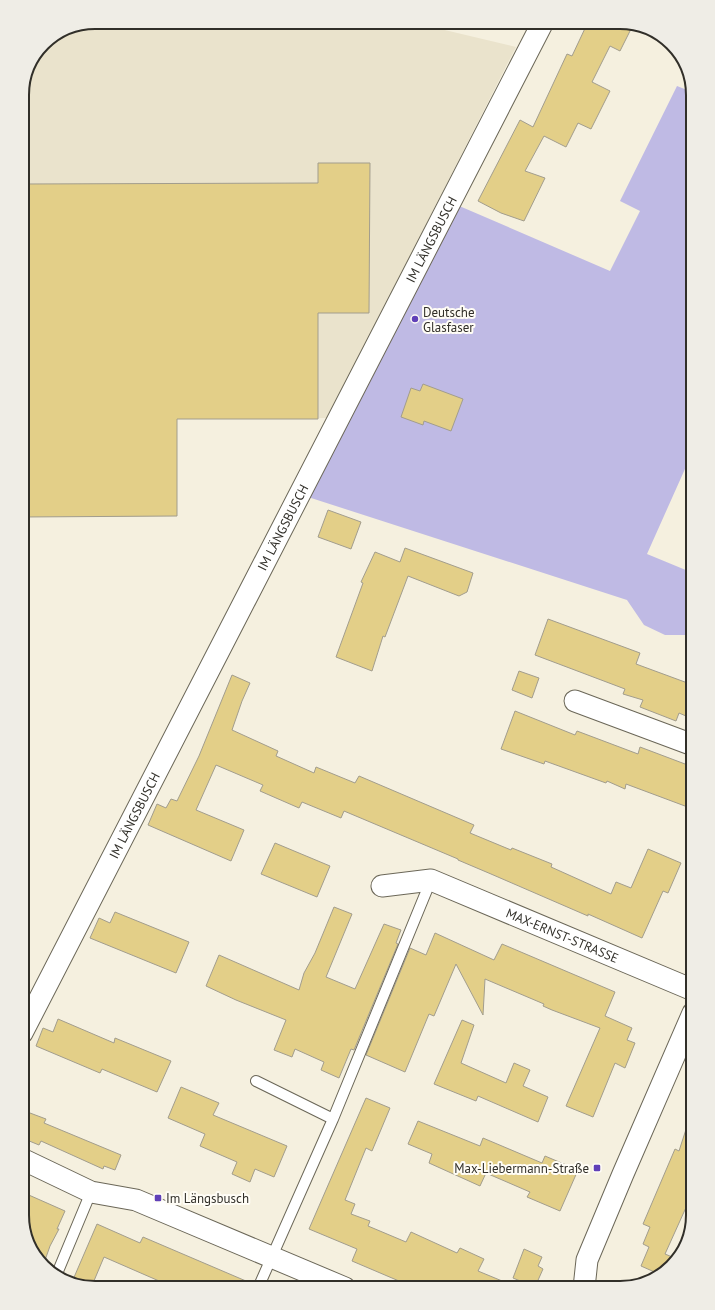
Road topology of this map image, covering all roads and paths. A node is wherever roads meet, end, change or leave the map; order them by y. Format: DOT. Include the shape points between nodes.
graph roads {
  1 [pos="539,29"];
  2 [pos="575,701"];
  3 [pos="686,742"];
  4 [pos="431,880"];
  5 [pos="382,886"];
  6 [pos="686,987"];
  7 [pos="29,1019"];
  8 [pos="686,1029"];
  9 [pos="256,1081"];
  10 [pos="333,1119"];
  11 [pos="29,1162"];
  12 [pos="91,1192"];
  13 [pos="272,1257"];
  14 [pos="59,1270"];
  15 [pos="261,1281"];
  16 [pos="329,1281"];
  17 [pos="585,1281"];
  1 -- 7 [label="street, IM LÄNGSBUSCH"];
  2 -- 3 [label="street"];
  4 -- 5 [label="street, MAX-ERNST-STRASSE"];
  4 -- 6 [label="street, MAX-ERNST-STRASSE"];
  4 -- 10 [label="lane"];
  8 -- 17 [label="street" via="587,1260"];
  9 -- 10 [label="lane"];
  10 -- 13 [label="lane"];
  11 -- 12 [label="street"];
  12 -- 13 [label="street" via="136,1200"];
  12 -- 14 [label="lane"];
  13 -- 15 [label="lane"];
  13 -- 16 [label="street"];
}
